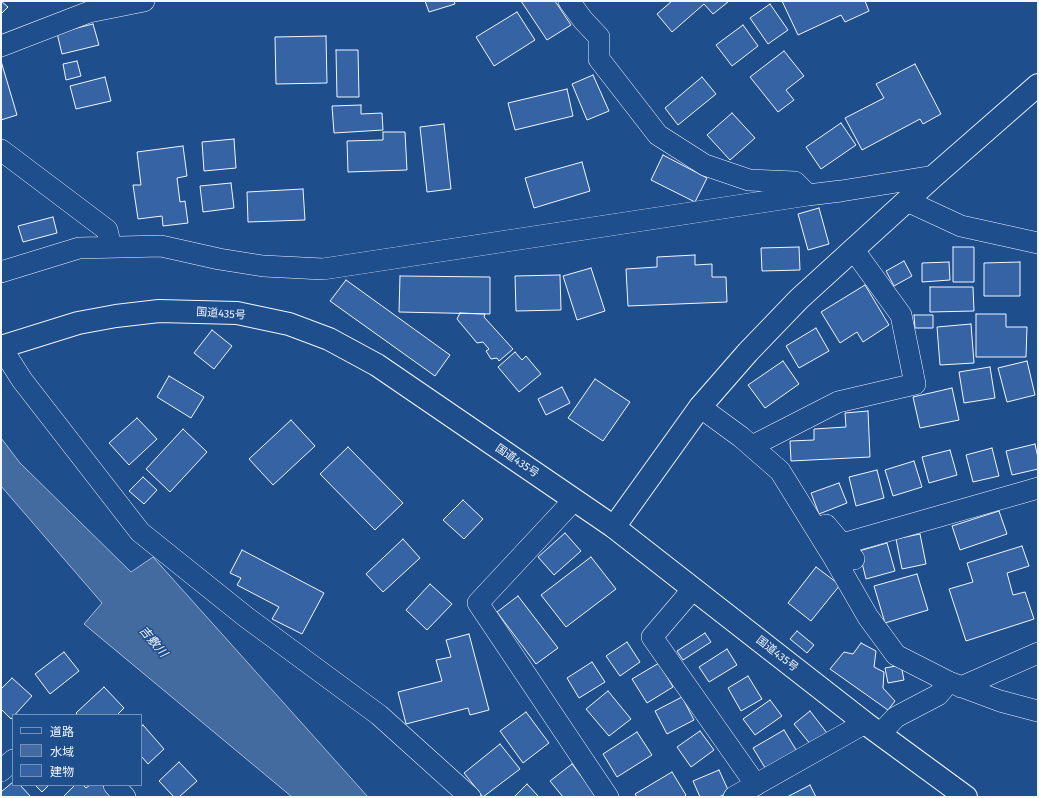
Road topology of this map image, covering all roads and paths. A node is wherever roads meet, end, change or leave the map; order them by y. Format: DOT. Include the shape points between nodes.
graph roads {
  1 [pos="144,1"];
  2 [pos="569,1"];
  3 [pos="1,46"];
  4 [pos="1038,85"];
  5 [pos="1,150"];
  6 [pos="934,176"];
  7 [pos="808,195"];
  8 [pos="907,201"];
  9 [pos="1038,243"];
  10 [pos="111,248"];
  11 [pos="854,249"];
  12 [pos="1,272"];
  13 [pos="1,347"];
  14 [pos="700,408"];
  15 [pos="752,446"];
  16 [pos="1038,488"];
  17 [pos="574,500"];
  18 [pos="826,525"];
  19 [pos="614,527"];
  20 [pos="693,589"];
  21 [pos="1038,653"];
  22 [pos="955,684"];
  23 [pos="1038,711"];
  24 [pos="872,728"];
  25 [pos="12,761"];
  26 [pos="1,770"];
  27 [pos="756,785"];
  28 [pos="115,786"];
  29 [pos="125,797"];
  30 [pos="470,797"];
  31 [pos="608,797"];
  32 [pos="734,797"];
  33 [pos="966,797"];
  1 -- 3 [label="street" via="89,12"];
  2 -- 7 [label="street" via="599,37 599,59 658,135 705,165 749,180 795,182"];
  4 -- 6 [label="main road"];
  5 -- 10 [label="street" via="107,230"];
  6 -- 7 [label="street"];
  6 -- 8 [label="main road"];
  7 -- 10 [label="street" via="323,269 263,266 161,246"];
  8 -- 9 [label="street" via="962,226"];
  8 -- 11 [label="main road"];
  10 -- 12 [label="street" via="79,248"];
  11 -- 14 [label="main road" via="773,325"];
  11 -- 15 [label="street" via="902,315 915,384 838,402"];
  13 -- 17 [label="main road, 国道435号" via="78,323 159,311 237,313 289,324 329,339 377,365"];
  13 -- 30 [label="street" via="22,380 140,532 246,617 379,715"];
  14 -- 15 [label="street"];
  14 -- 19 [label="main road"];
  15 -- 22 [label="street" via="780,471 868,617 896,655"];
  16 -- 18 [label="street" via="848,552"];
  17 -- 19 [label="main road, 国道435号"];
  17 -- 31 [label="street" via="478,603"];
  19 -- 20 [label="main road, 国道435号"];
  20 -- 24 [label="main road, 国道435号"];
  20 -- 27 [label="street" via="652,637"];
  21 -- 22 [label="street"];
  22 -- 23 [label="street" via="1000,701"];
  22 -- 24 [label="street" via="938,696"];
  24 -- 27 [label="street"];
  24 -- 33 [label="main road, 国道435号"];
  25 -- 26 [label="street"];
  27 -- 32 [label="street"];
  28 -- 29 [label="street"];
}
